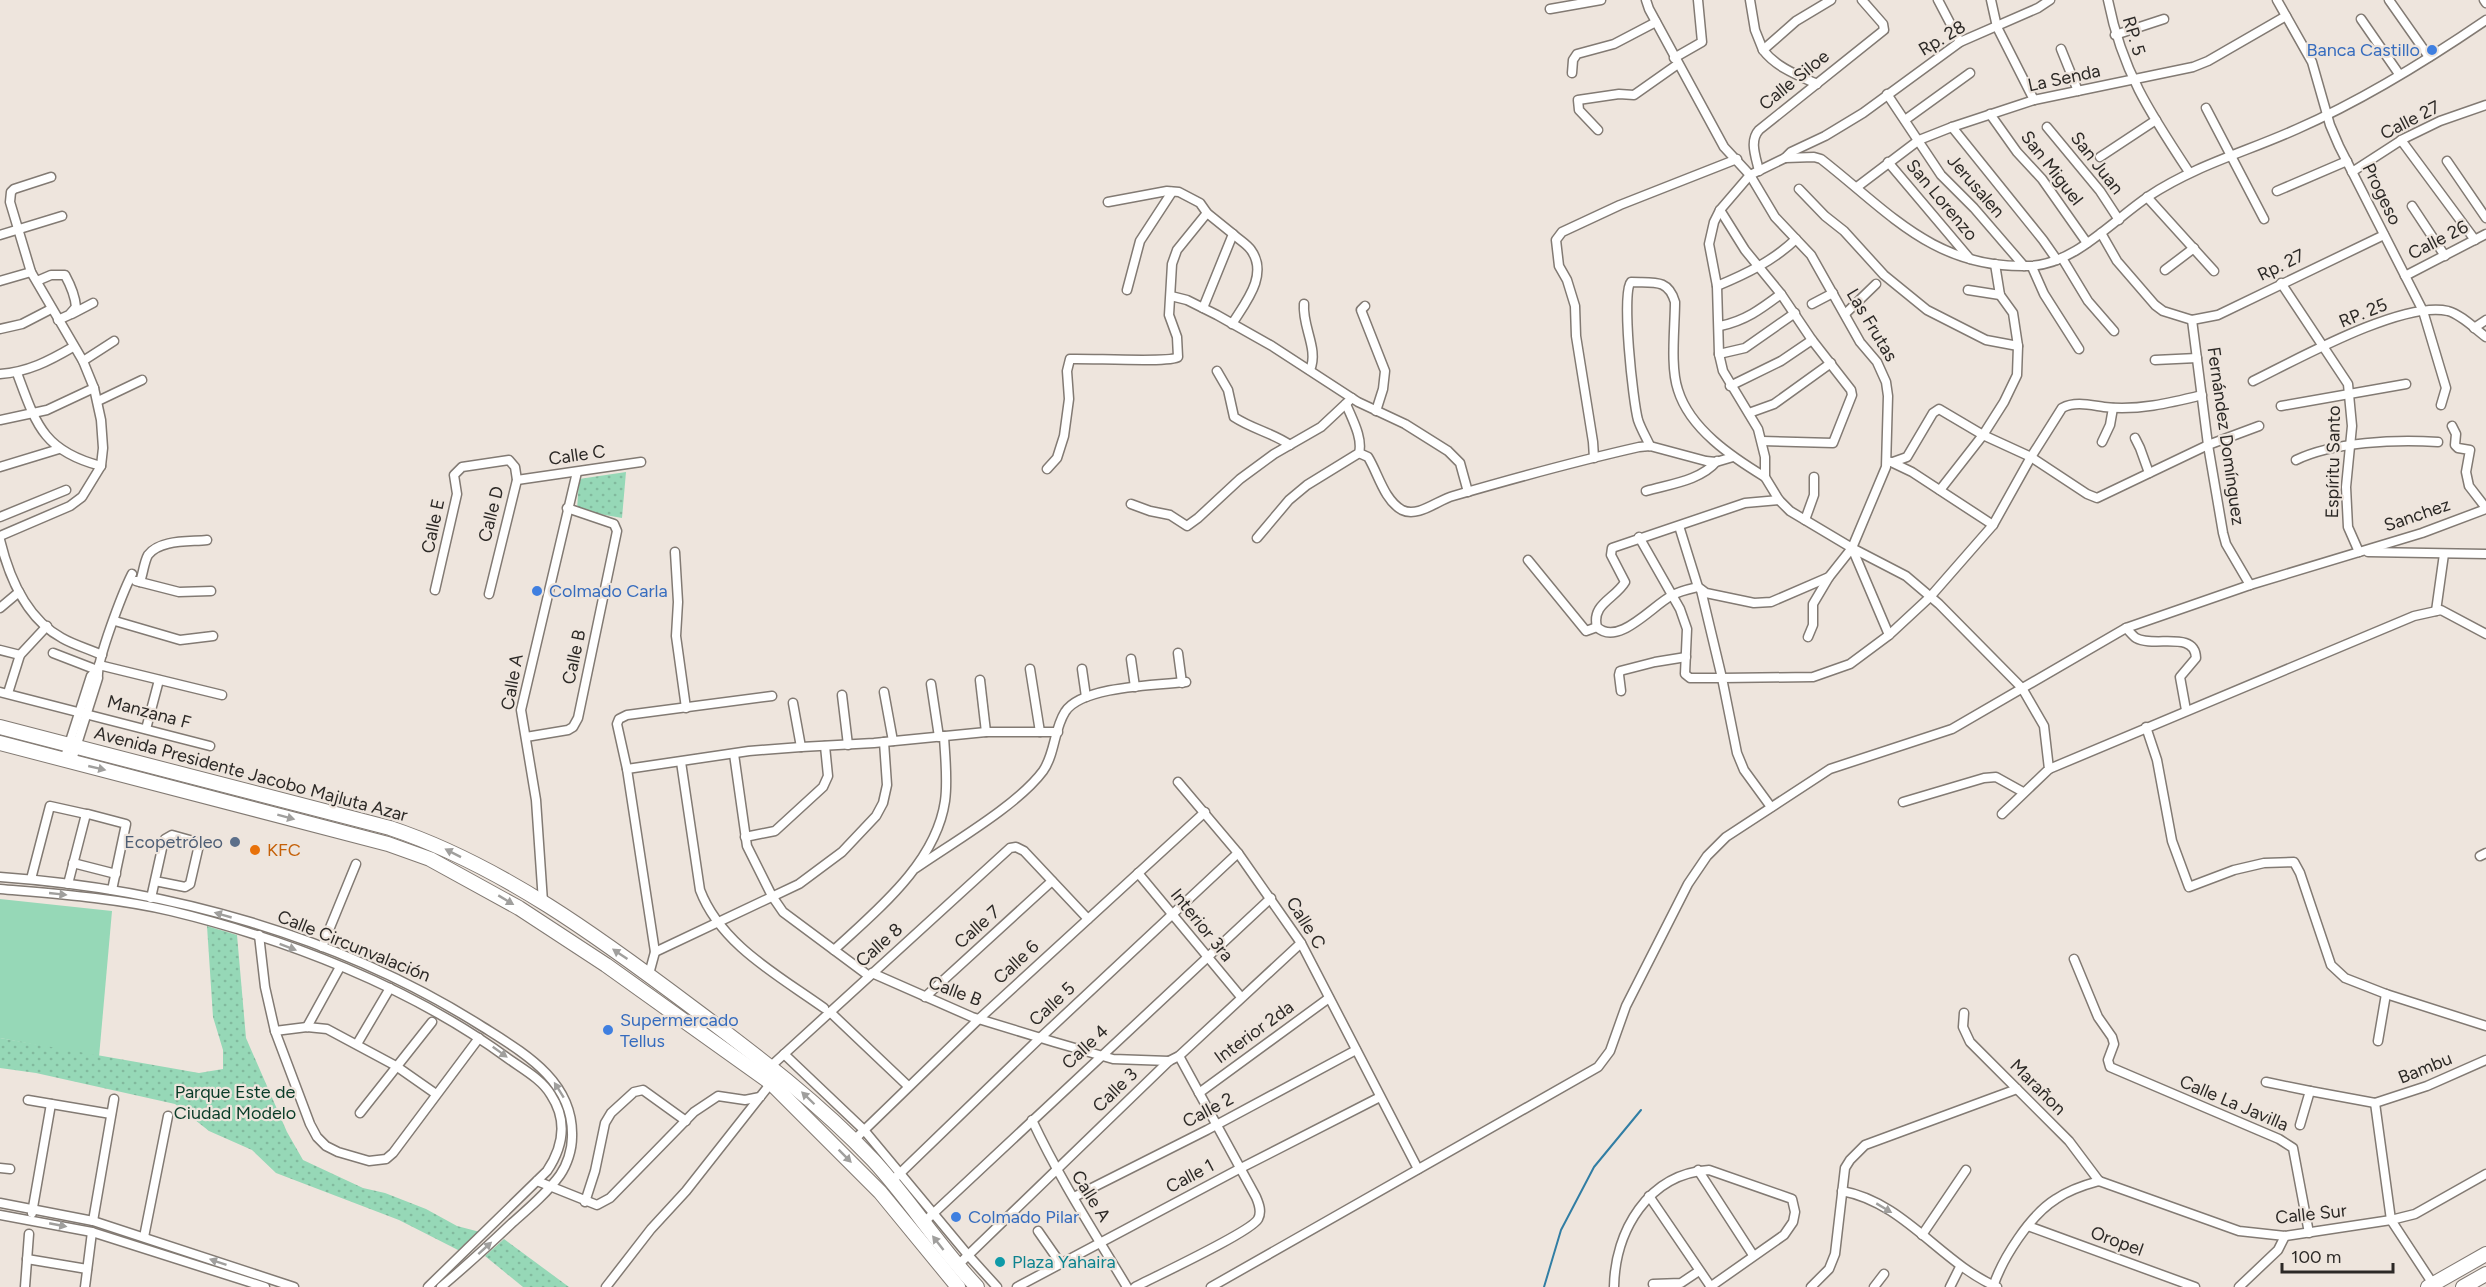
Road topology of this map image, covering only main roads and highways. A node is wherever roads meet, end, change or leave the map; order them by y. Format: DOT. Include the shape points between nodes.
graph roads {
  1 [pos="0,727"];
  2 [pos="0,743"];
  3 [pos="2486,1254"];
  4 [pos="2486,1274"];
  5 [pos="2430,1286"];
  6 [pos="958,1287"];
  7 [pos="976,1287"];
  8 [pos="2463,1287"];
  7 -- 1 [label="main road, Avenida Presidente Jacobo Majluta Azar, one-way" via="895,1177 802,1092 649,974 543,902 449,851 390,828"];
  2 -- 6 [label="main road, Avenida Presidente Jacobo Majluta Azar, one-way" via="410,850 519,908 771,1083 880,1192"];
  3 -- 5 [label="main road"];
  4 -- 8 [label="main road"];
}
